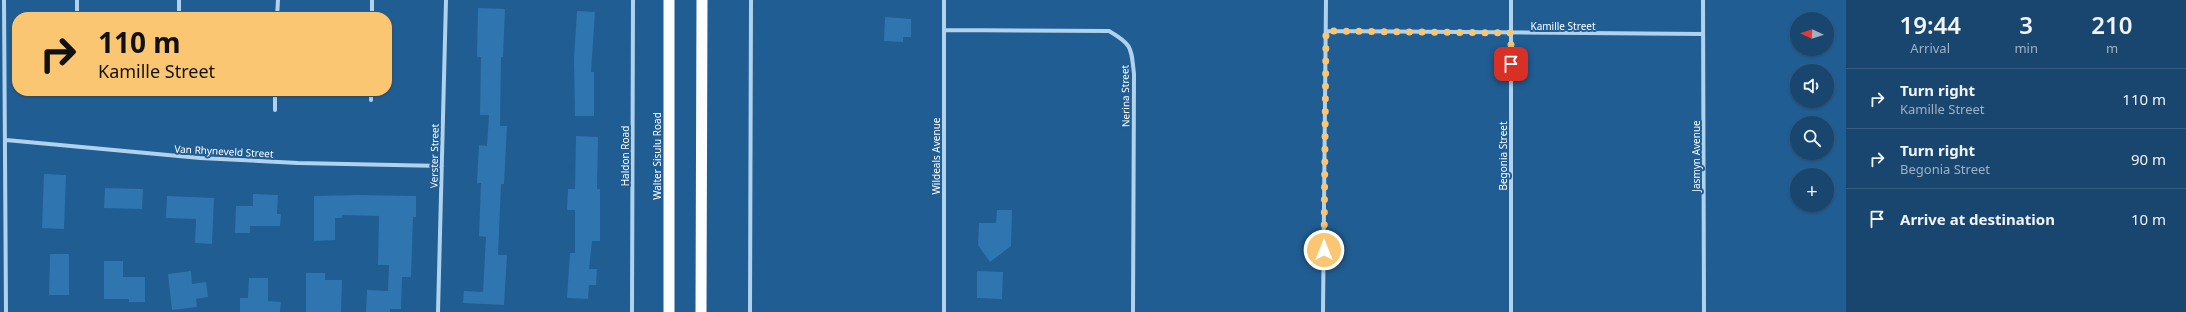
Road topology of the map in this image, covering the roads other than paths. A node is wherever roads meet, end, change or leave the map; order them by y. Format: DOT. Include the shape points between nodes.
graph roads {
  1 [pos="4,0"];
  2 [pos="77,0"];
  3 [pos="179,0"];
  4 [pos="278,0"];
  5 [pos="372,0"];
  6 [pos="446,0"];
  7 [pos="633,0"];
  8 [pos="669,0"];
  9 [pos="702,0"];
  10 [pos="751,0"];
  11 [pos="944,0"];
  12 [pos="1326,0"];
  13 [pos="1511,0"];
  14 [pos="1703,0"];
  15 [pos="77,12"];
  16 [pos="179,12"];
  17 [pos="277,12"];
  18 [pos="372,12"];
  19 [pos="944,30"];
  20 [pos="1326,31"];
  21 [pos="1511,33"];
  22 [pos="1703,34"];
  23 [pos="275,96"];
  24 [pos="371,96"];
  25 [pos="371,100"];
  26 [pos="275,110"];
  27 [pos="6,140"];
  28 [pos="442,166"];
  29 [pos="6,312"];
  30 [pos="438,312"];
  31 [pos="632,312"];
  32 [pos="669,312"];
  33 [pos="702,312"];
  34 [pos="750,312"];
  35 [pos="944,312"];
  36 [pos="1133,312"];
  37 [pos="1323,312"];
  38 [pos="1511,312"];
  39 [pos="1704,312"];
  1 -- 27 [label="street"];
  2 -- 15 [label="street"];
  3 -- 16 [label="street"];
  4 -- 17 [label="street"];
  5 -- 18 [label="street"];
  6 -- 28 [label="street, Verster Street"];
  7 -- 31 [label="street, Haldon Road"];
  8 -- 32 [label="highway, Walter Sisulu Road"];
  9 -- 33 [label="highway"];
  10 -- 34 [label="street"];
  11 -- 19 [label="street, Wildeals Avenue"];
  12 -- 20 [label="street"];
  13 -- 21 [label="street, Begonia Street"];
  14 -- 22 [label="street, Jasmyn Avenue"];
  19 -- 35 [label="street, Wildeals Avenue"];
  19 -- 36 [label="street, Nerina Street" via="1109,32 1125,40 1131,50 1134,74"];
  20 -- 21 [label="street, Kamille Street"];
  20 -- 37 [label="street"];
  21 -- 22 [label="street, Kamille Street"];
  21 -- 38 [label="street, Begonia Street"];
  22 -- 39 [label="street, Jasmyn Avenue"];
  23 -- 26 [label="street"];
  24 -- 25 [label="street"];
  27 -- 28 [label="street, Van Rhyneveld Street" via="215,159"];
  27 -- 29 [label="street"];
  28 -- 30 [label="street, Verster Street"];
}
